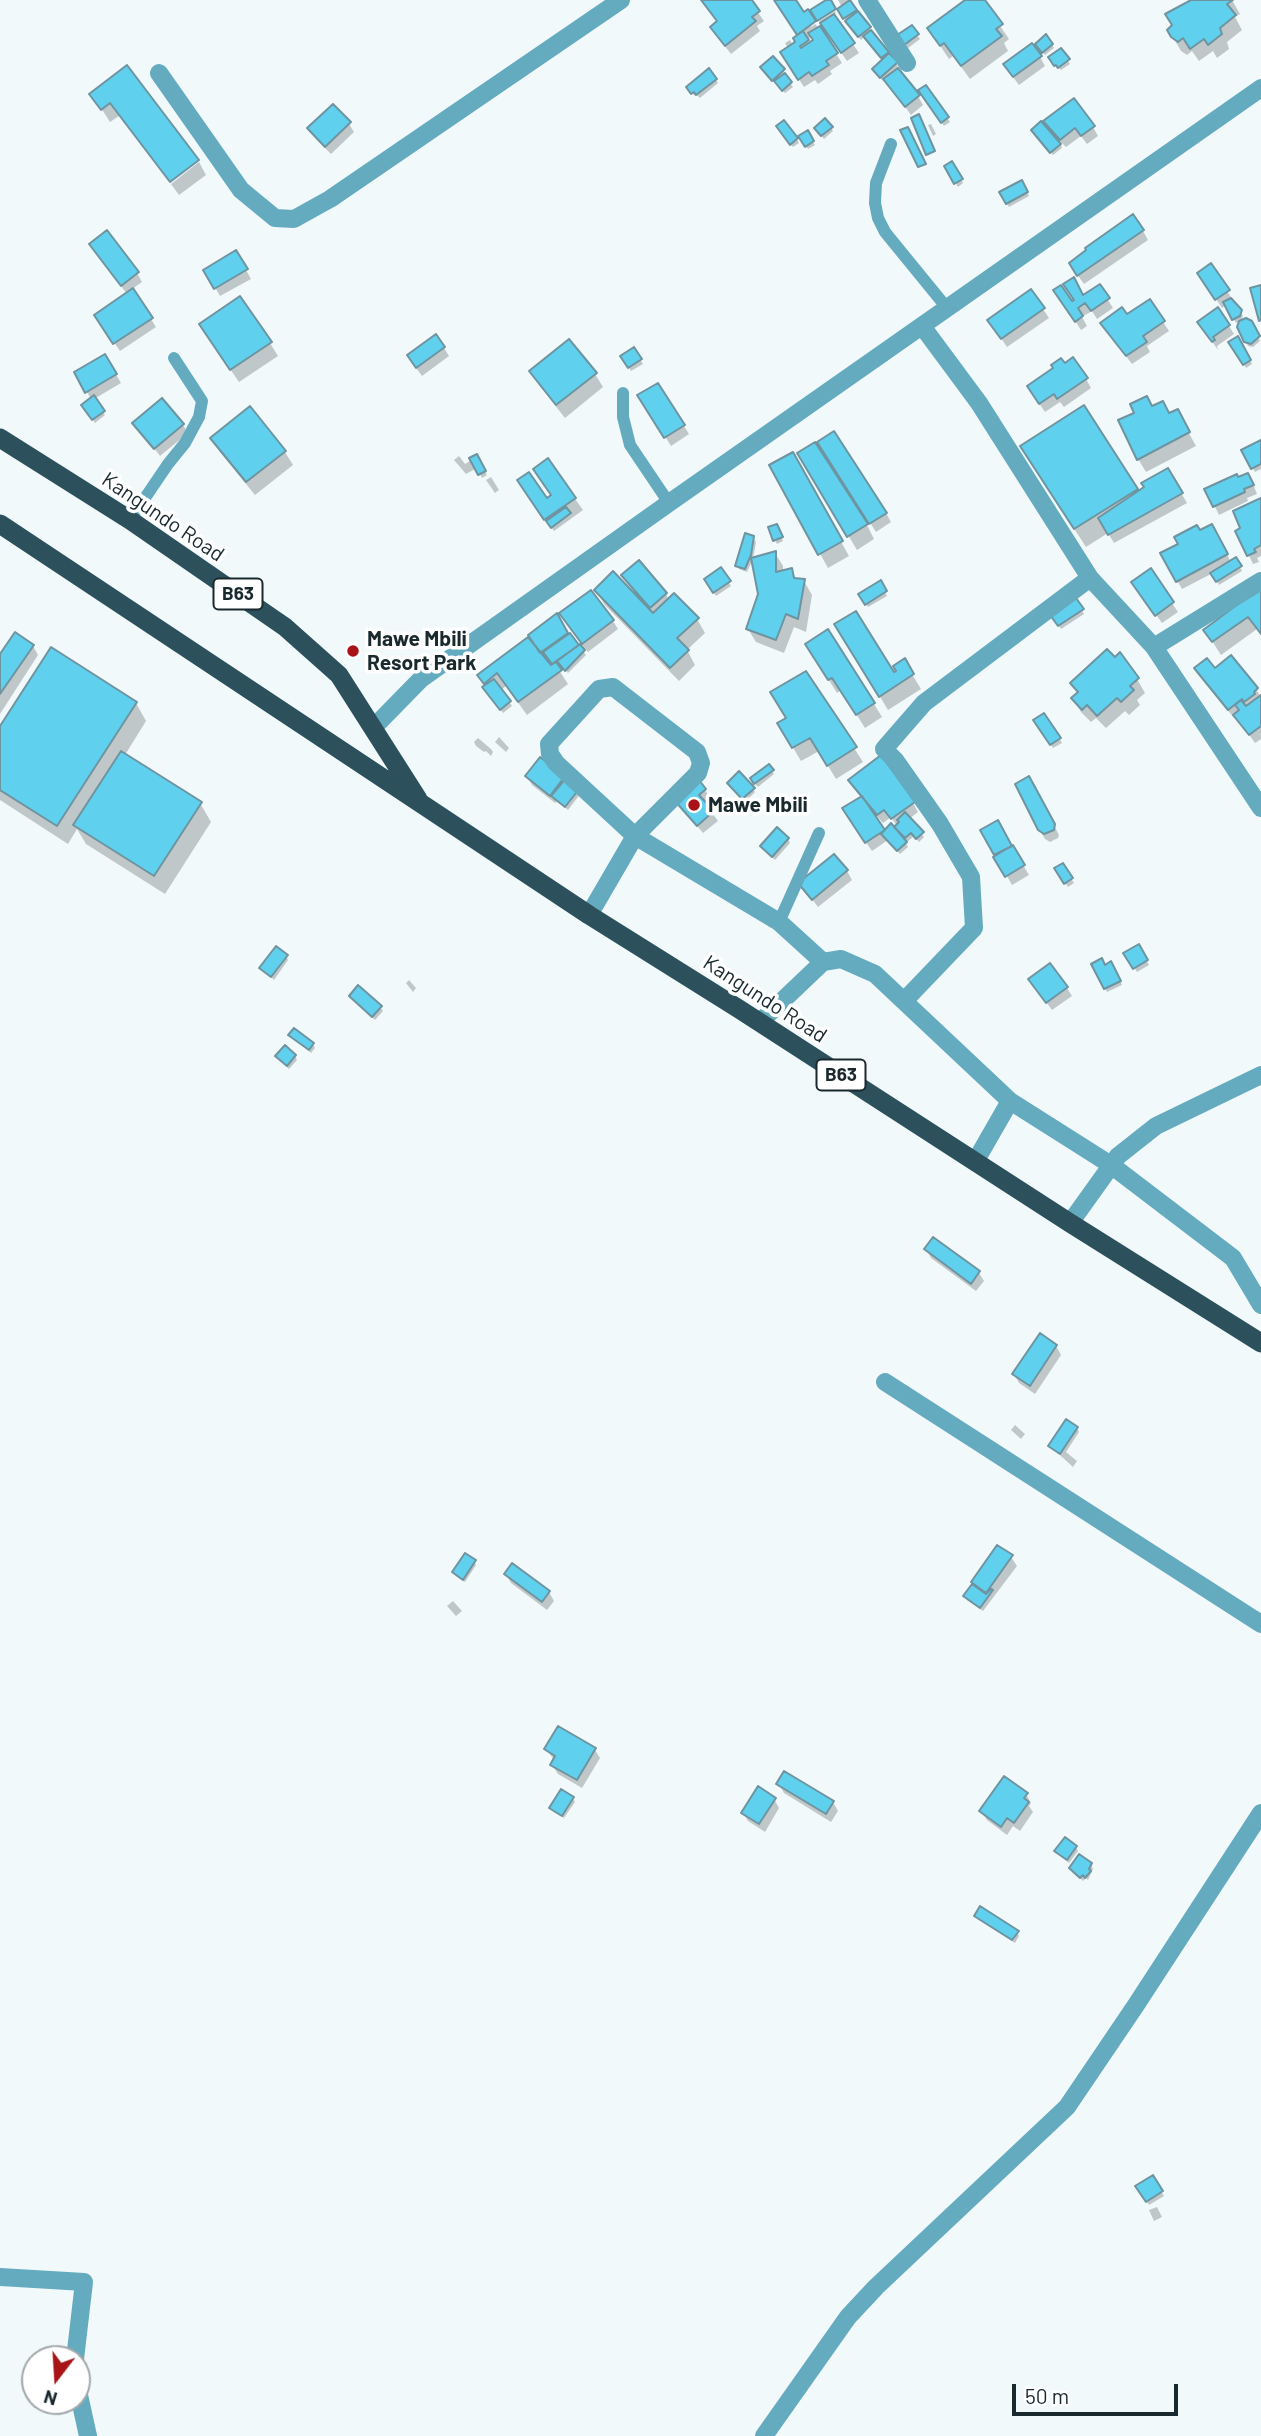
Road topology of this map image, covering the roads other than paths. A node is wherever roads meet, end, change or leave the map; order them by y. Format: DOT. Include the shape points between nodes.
graph roads {
  1 [pos="621,0"];
  2 [pos="867,0"];
  3 [pos="907,62"];
  4 [pos="159,73"];
  5 [pos="1261,88"];
  6 [pos="891,144"];
  7 [pos="947,308"];
  8 [pos="922,326"];
  9 [pos="174,358"];
  10 [pos="623,393"];
  11 [pos="0,438"];
  12 [pos="669,503"];
  13 [pos="130,520"];
  14 [pos="0,524"];
  15 [pos="1090,578"];
  16 [pos="1261,581"];
  17 [pos="1154,647"];
  18 [pos="373,728"];
  19 [pos="422,806"];
  20 [pos="1261,808"];
  21 [pos="819,834"];
  22 [pos="635,836"];
  23 [pos="589,915"];
  24 [pos="779,922"];
  25 [pos="823,962"];
  26 [pos="904,1001"];
  27 [pos="760,1022"];
  28 [pos="1261,1075"];
  29 [pos="1010,1101"];
  30 [pos="975,1162"];
  31 [pos="1111,1165"];
  32 [pos="1070,1223"];
  33 [pos="1261,1305"];
  34 [pos="1261,1343"];
  35 [pos="886,1382"];
  36 [pos="1261,1624"];
  37 [pos="1261,1813"];
  38 [pos="0,2277"];
  39 [pos="77,2345"];
  40 [pos="83,2415"];
  41 [pos="88,2436"];
  42 [pos="764,2436"];
  1 -- 4 [label="street" via="294,219 275,218 242,190"];
  2 -- 3 [label="street"];
  5 -- 7 [label="street"];
  6 -- 7 [label="lane" via="876,183 878,218"];
  7 -- 8 [label="street"];
  8 -- 12 [label="street"];
  8 -- 15 [label="street" via="979,403"];
  9 -- 13 [label="lane" via="202,401 199,417 186,443"];
  10 -- 12 [label="lane" via="630,445"];
  11 -- 13 [label="highway, Kangundo Road / B63"];
  12 -- 18 [label="street" via="421,679"];
  13 -- 18 [label="highway, Kangundo Road / B63" via="285,627 339,675"];
  14 -- 19 [label="highway, Kangundo Road / B63"];
  15 -- 17 [label="street"];
  15 -- 26 [label="street" via="924,703 884,749 940,824 971,877 974,928"];
  16 -- 17 [label="street"];
  17 -- 20 [label="street"];
  18 -- 19 [label="highway, Kangundo Road / B63"];
  19 -- 23 [label="highway, Kangundo Road / B63"];
  21 -- 24 [label="lane"];
  22 -- 22 [label="street" via="698,773 701,764 697,752 613,687 598,689 549,744 550,754"];
  22 -- 23 [label="street"];
  22 -- 24 [label="street"];
  23 -- 27 [label="highway, Kangundo Road / B63"];
  24 -- 25 [label="street"];
  25 -- 26 [label="street" via="841,959 875,974"];
  25 -- 27 [label="street"];
  26 -- 29 [label="street"];
  27 -- 30 [label="highway, Kangundo Road / B63"];
  28 -- 31 [label="street" via="1156,1126"];
  29 -- 30 [label="street"];
  29 -- 31 [label="street"];
  30 -- 32 [label="highway, Kangundo Road / B63"];
  31 -- 32 [label="street"];
  31 -- 33 [label="street" via="1233,1258"];
  32 -- 34 [label="highway, Kangundo Road / B63"];
  35 -- 36 [label="street"];
  37 -- 42 [label="street" via="1067,2107 848,2317"];
  38 -- 39 [label="street" via="84,2282"];
  40 -- 41 [label="street"];
}
